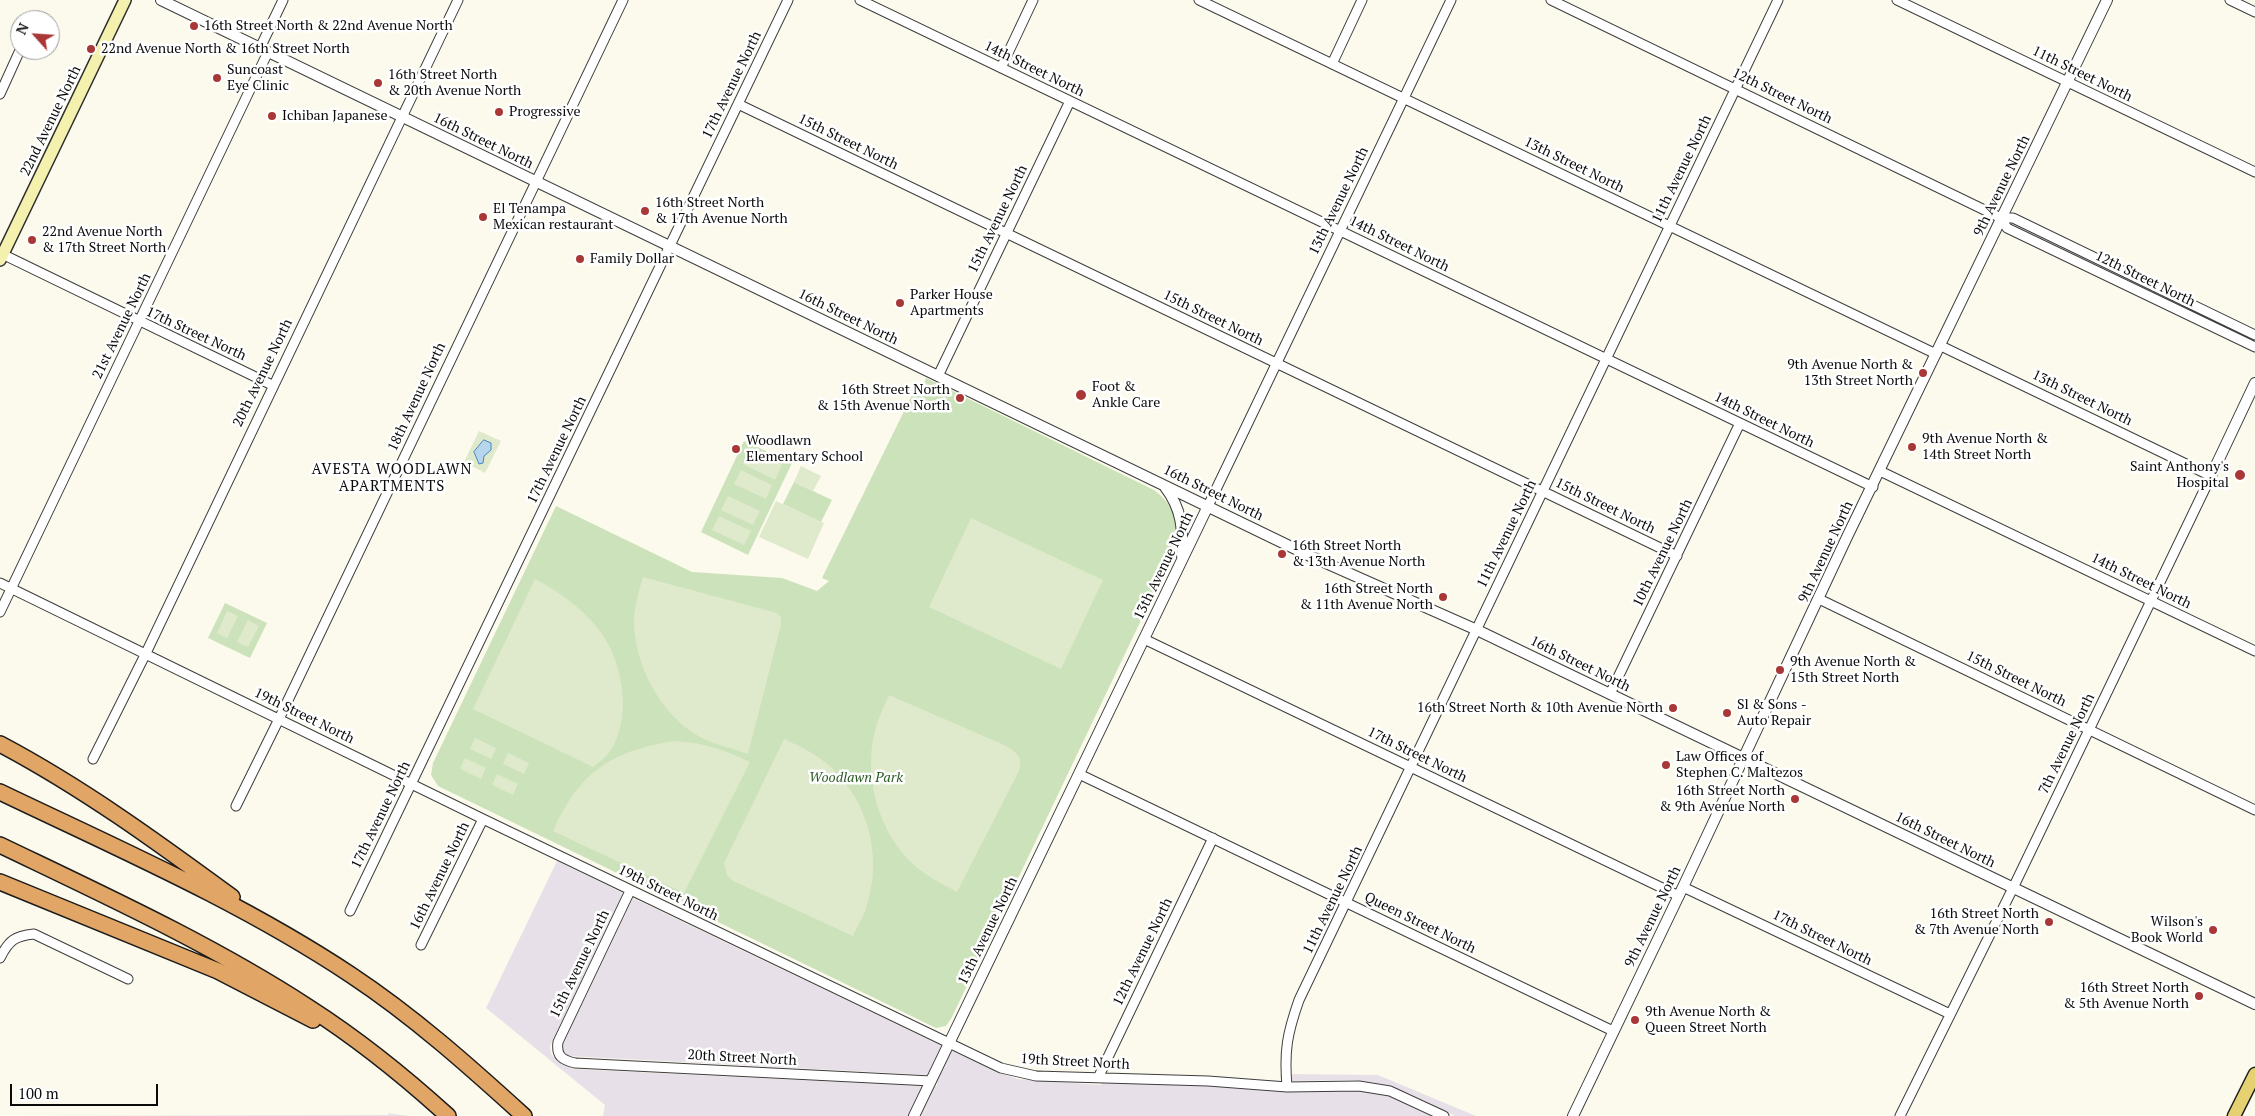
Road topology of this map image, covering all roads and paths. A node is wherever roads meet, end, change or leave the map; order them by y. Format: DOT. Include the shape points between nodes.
graph roads {
  1 [pos="125,0"];
  2 [pos="161,0"];
  3 [pos="283,0"];
  4 [pos="458,0"];
  5 [pos="623,0"];
  6 [pos="788,0"];
  7 [pos="1033,0"];
  8 [pos="1199,0"];
  9 [pos="1362,0"];
  10 [pos="1451,0"];
  11 [pos="1551,0"];
  12 [pos="1778,0"];
  13 [pos="1897,0"];
  14 [pos="2107,0"];
  15 [pos="2230,0"];
  16 [pos="865,1"];
  17 [pos="2255,12"];
  18 [pos="264,50"];
  19 [pos="15,60"];
  20 [pos="1332,64"];
  21 [pos="1000,68"];
  22 [pos="2067,82"];
  23 [pos="1736,89"];
  24 [pos="0,94"];
  25 [pos="1404,98"];
  26 [pos="1070,101"];
  27 [pos="738,104"];
  28 [pos="402,116"];
  29 [pos="2255,172"];
  30 [pos="536,181"];
  31 [pos="2001,218"];
  32 [pos="1670,226"];
  33 [pos="1340,231"];
  34 [pos="1006,233"];
  35 [pos="670,246"];
  36 [pos="1,257"];
  37 [pos="138,322"];
  38 [pos="2255,335"];
  39 [pos="2255,347"];
  40 [pos="1938,350"];
  41 [pos="1606,359"];
  42 [pos="1276,363"];
  43 [pos="938,376"];
  44 [pos="2255,383"];
  45 [pos="272,385"];
  46 [pos="1740,424"];
  47 [pos="1880,471"];
  48 [pos="2211,476"];
  49 [pos="1163,484"];
  50 [pos="1872,487"];
  51 [pos="1543,492"];
  52 [pos="1208,506"];
  53 [pos="1677,556"];
  54 [pos="1182,560"];
  55 [pos="0,583"];
  56 [pos="12,589"];
  57 [pos="1819,599"];
  58 [pos="2151,602"];
  59 [pos="0,612"];
  60 [pos="1477,630"];
  61 [pos="1144,639"];
  62 [pos="2255,652"];
  63 [pos="146,653"];
  64 [pos="1610,694"];
  65 [pos="279,719"];
  66 [pos="2090,729"];
  67 [pos="0,744"];
  68 [pos="1742,758"];
  69 [pos="93,759"];
  70 [pos="1412,767"];
  71 [pos="1079,774"];
  72 [pos="411,784"];
  73 [pos="0,792"];
  74 [pos="236,806"];
  75 [pos="2255,810"];
  76 [pos="483,819"];
  77 [pos="1213,838"];
  78 [pos="0,844"];
  79 [pos="0,882"];
  80 [pos="2013,888"];
  81 [pos="630,890"];
  82 [pos="1681,891"];
  83 [pos="1347,903"];
  84 [pos="350,911"];
  85 [pos="280,932"];
  86 [pos="421,945"];
  87 [pos="0,958"];
  88 [pos="128,979"];
  89 [pos="2255,1004"];
  90 [pos="1950,1014"];
  91 [pos="1613,1031"];
  92 [pos="949,1044"];
  93 [pos="557,1050"];
  94 [pos="390,1065"];
  95 [pos="2255,1074"];
  96 [pos="1098,1078"];
  97 [pos="931,1081"];
  98 [pos="1287,1087"];
  99 [pos="519,1112"];
  100 [pos="448,1116"];
  101 [pos="914,1116"];
  102 [pos="1444,1116"];
  103 [pos="1573,1116"];
  104 [pos="1900,1116"];
  105 [pos="2234,1116"];
  1 -- 36 [label="main road, 22nd Avenue North"];
  2 -- 18 [label="street, 16th Street North"];
  3 -- 18 [label="street, 21st Avenue North"];
  4 -- 28 [label="street, 20th Avenue North"];
  5 -- 30 [label="street, 18th Avenue North"];
  6 -- 27 [label="street, 17th Avenue North"];
  7 -- 21 [label="street"];
  8 -- 20 [label="street, 13th Street North"];
  9 -- 20 [label="street"];
  10 -- 25 [label="street, 13th Avenue North"];
  11 -- 23 [label="street, 12th Street North"];
  12 -- 23 [label="street, 11th Avenue North"];
  13 -- 22 [label="street, 11th Street North"];
  14 -- 22 [label="street, 9th Avenue North"];
  15 -- 17 [label="street"];
  16 -- 21 [label="street, 14th Street North"];
  18 -- 28 [label="street, 16th Street North"];
  18 -- 37 [label="street, 21st Avenue North"];
  19 -- 24 [label="street"];
  20 -- 25 [label="street, 13th Street North"];
  21 -- 26 [label="street, 14th Street North"];
  22 -- 29 [label="street, 11th Street North"];
  22 -- 31 [label="street, 9th Avenue North"];
  23 -- 31 [label="street, 12th Street North"];
  23 -- 32 [label="street, 11th Avenue North"];
  25 -- 32 [label="street, 13th Street North"];
  25 -- 33 [label="street, 13th Avenue North"];
  26 -- 33 [label="street, 14th Street North"];
  26 -- 34 [label="street, 15th Avenue North"];
  27 -- 34 [label="street, 15th Street North"];
  27 -- 35 [label="street, 17th Avenue North"];
  28 -- 30 [label="street, 16th Street North"];
  28 -- 45 [label="street, 20th Avenue North"];
  30 -- 35 [label="street, 16th Street North"];
  30 -- 65 [label="street, 18th Avenue North"];
  31 -- 38 [label="street, 12th Street North" via="2013,218"];
  31 -- 39 [label="street, 12th Street North" via="2007,228"];
  31 -- 40 [label="street, 9th Avenue North"];
  32 -- 40 [label="street, 13th Street North"];
  32 -- 41 [label="street, 11th Avenue North"];
  33 -- 41 [label="street, 14th Street North"];
  33 -- 42 [label="street, 13th Avenue North"];
  34 -- 42 [label="street, 15th Street North"];
  34 -- 43 [label="street, 15th Avenue North"];
  35 -- 43 [label="street, 16th Street North"];
  35 -- 72 [label="street, 17th Avenue North"];
  36 -- 37 [label="street, 17th Street North"];
  37 -- 45 [label="street, 17th Street North"];
  37 -- 56 [label="street, 21st Avenue North"];
  40 -- 47 [label="street, 9th Avenue North"];
  40 -- 48 [label="street, 13th Street North"];
  41 -- 46 [label="street, 14th Street North"];
  41 -- 51 [label="street, 11th Avenue North"];
  42 -- 51 [label="street, 15th Street North"];
  42 -- 52 [label="street, 13th Avenue North"];
  43 -- 49 [label="street, 16th Street North"];
  44 -- 48 [label="street, 7th Avenue North"];
  45 -- 63 [label="street, 20th Avenue North"];
  46 -- 50 [label="street, 14th Street North"];
  46 -- 53 [label="street, 10th Avenue North"];
  47 -- 50 [label="street, 9th Avenue North"];
  47 -- 58 [label="street, 14th Street North"];
  48 -- 58 [label="street, 7th Avenue North"];
  49 -- 52 [label="street, 16th Street North"];
  49 -- 54 [label="street" via="1176,502 1182,519"];
  50 -- 57 [label="street, 9th Avenue North"];
  51 -- 53 [label="street, 15th Street North"];
  51 -- 60 [label="street, 11th Avenue North"];
  52 -- 54 [label="street, 13th Avenue North"];
  52 -- 60 [label="street, 16th Street North" via="1310,556"];
  53 -- 64 [label="street, 10th Avenue North"];
  54 -- 61 [label="street, 13th Avenue North"];
  55 -- 56 [label="street, 19th Street North"];
  56 -- 59 [label="street, 21st Avenue North"];
  56 -- 63 [label="street, 19th Street North"];
  57 -- 66 [label="street, 15th Street North"];
  57 -- 68 [label="street, 9th Avenue North"];
  58 -- 62 [label="street, 14th Street North"];
  58 -- 66 [label="street, 7th Avenue North"];
  60 -- 64 [label="street, 16th Street North"];
  60 -- 70 [label="street, 11th Avenue North"];
  61 -- 70 [label="street, 17th Street North"];
  61 -- 71 [label="street, 13th Avenue North"];
  63 -- 65 [label="street, 19th Street North"];
  63 -- 69 [label="street, 20th Avenue North"];
  64 -- 68 [label="street, 16th Street North"];
  65 -- 72 [label="street, 19th Street North"];
  65 -- 74 [label="street, 18th Avenue North"];
  66 -- 75 [label="street, 15th Street North"];
  66 -- 80 [label="street, 7th Avenue North"];
  67 -- 85 [label="highway" via="130,823"];
  68 -- 80 [label="street, 16th Street North"];
  68 -- 82 [label="street, 9th Avenue North"];
  70 -- 82 [label="street, 17th Street North"];
  70 -- 83 [label="street, 11th Avenue North"];
  71 -- 77 [label="street, Queen Street North"];
  71 -- 92 [label="street, 13th Avenue North"];
  72 -- 76 [label="street, 19th Street North"];
  72 -- 84 [label="street, 17th Avenue North"];
  73 -- 85 [label="highway" via="188,883"];
  76 -- 81 [label="street, 19th Street North"];
  76 -- 86 [label="street, 16th Avenue North"];
  77 -- 83 [label="street, Queen Street North"];
  77 -- 96 [label="street, 12th Avenue North"];
  78 -- 94 [label="highway" via="126,906 270,983"];
  79 -- 94 [label="highway" via="218,971 306,1016"];
  80 -- 89 [label="street, 16th Street North"];
  80 -- 90 [label="street, 7th Avenue North"];
  81 -- 92 [label="street, 19th Street North"];
  81 -- 93 [label="street, 15th Avenue North"];
  82 -- 90 [label="street, 17th Street North"];
  82 -- 91 [label="street, 9th Avenue North"];
  83 -- 91 [label="street, Queen Street North"];
  83 -- 98 [label="street, 11th Avenue North" via="1291,1022 1285,1056"];
  85 -- 99 [label="highway" via="324,958 426,1030"];
  87 -- 88 [label="street" via="5,947 17,936 34,934"];
  90 -- 104 [label="street, 7th Avenue North"];
  91 -- 103 [label="street, 9th Avenue North"];
  92 -- 96 [label="street, 19th Street North" via="1018,1074"];
  92 -- 97 [label="street, 13th Avenue North"];
  93 -- 97 [label="street, 20th Street North" via="560,1057 575,1063"];
  94 -- 100 [label="highway"];
  95 -- 105 [label="main road"];
  96 -- 98 [label="street, 19th Street North"];
  97 -- 101 [label="street, 13th Avenue North"];
  98 -- 102 [label="street, 19th Street North" via="1359,1086 1390,1091"];
}
